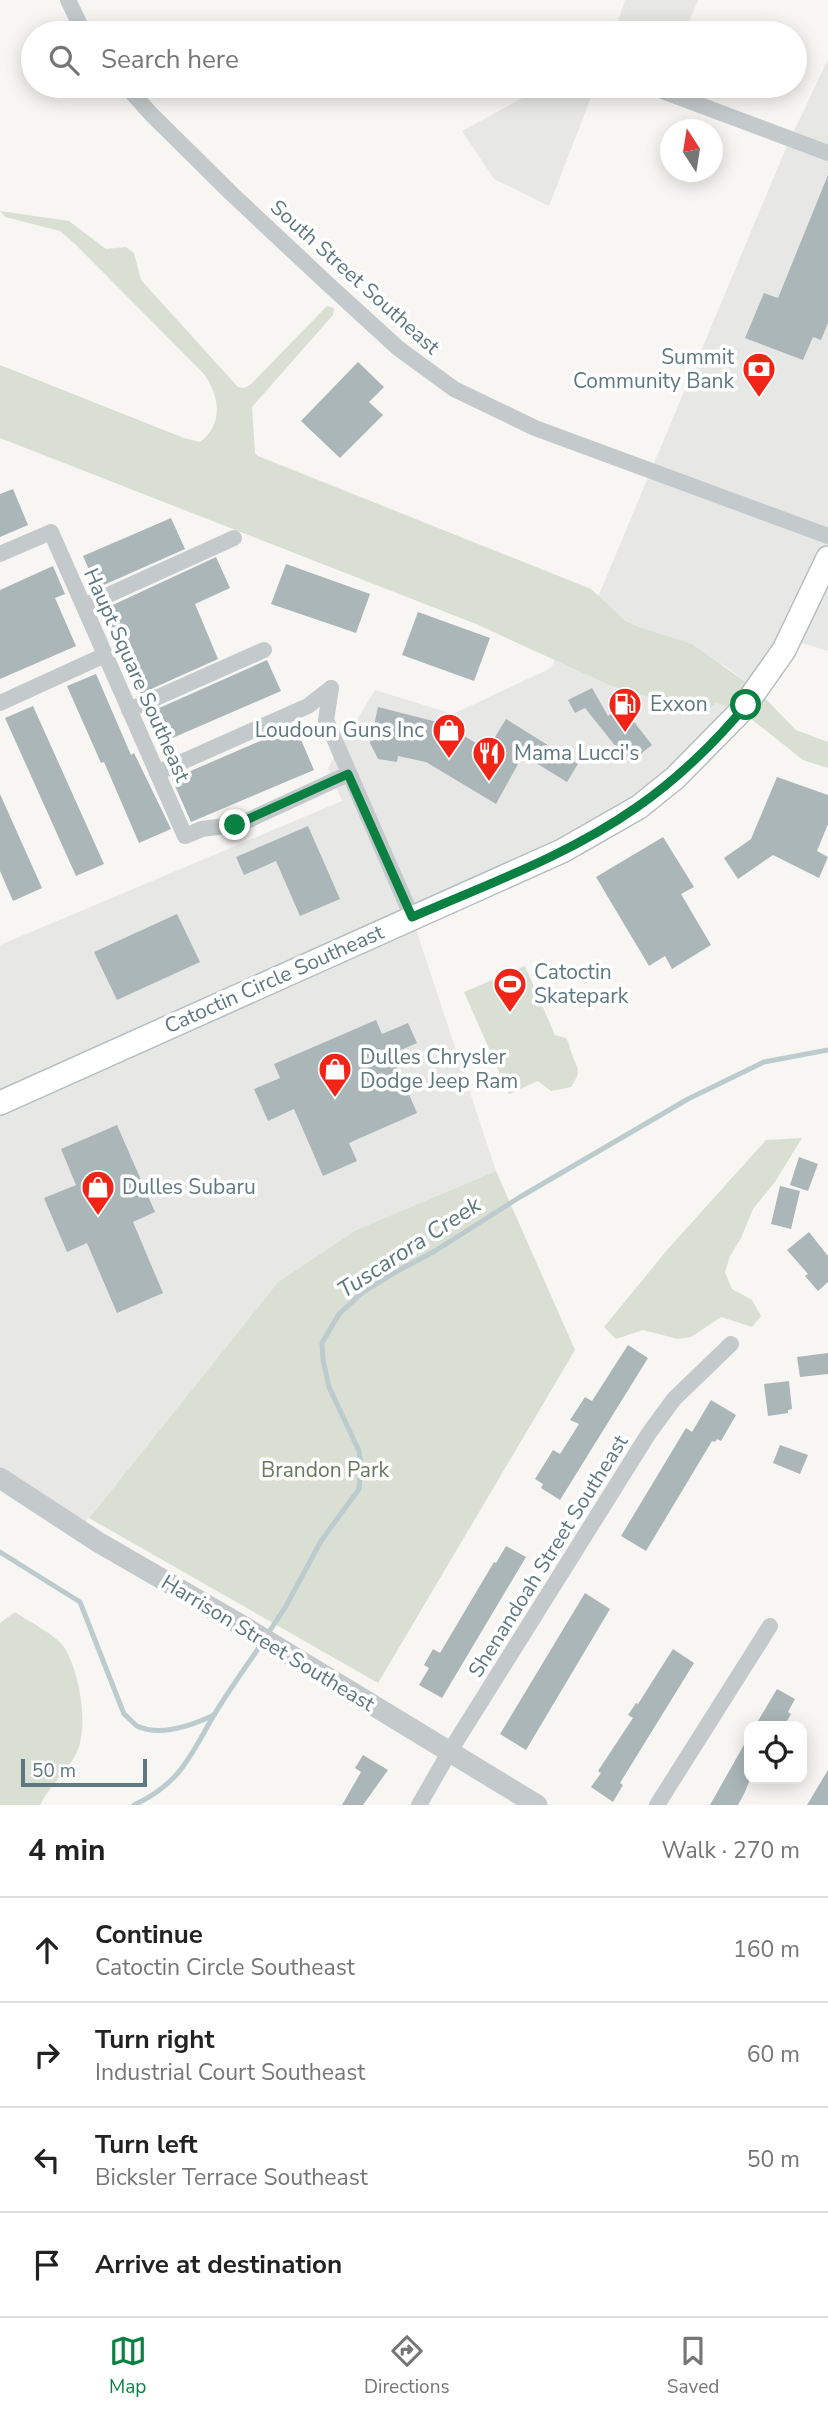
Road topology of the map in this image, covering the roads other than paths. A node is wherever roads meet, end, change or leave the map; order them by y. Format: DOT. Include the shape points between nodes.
graph roads {
  1 [pos="68,0"];
  2 [pos="78,21"];
  3 [pos="137,98"];
  4 [pos="681,98"];
  5 [pos="828,153"];
  6 [pos="828,536"];
  7 [pos="234,538"];
  8 [pos="0,554"];
  9 [pos="828,558"];
  10 [pos="84,606"];
  11 [pos="264,650"];
  12 [pos="104,655"];
  13 [pos="0,703"];
  14 [pos="129,710"];
  15 [pos="157,773"];
  16 [pos="348,774"];
  17 [pos="412,917"];
  18 [pos="0,1102"];
  19 [pos="730,1344"];
  20 [pos="0,1478"];
  21 [pos="770,1626"];
  22 [pos="450,1751"];
  23 [pos="419,1805"];
  24 [pos="537,1805"];
  25 [pos="657,1805"];
  1 -- 2 [label="street"];
  3 -- 6 [label="street, South Street Southeast" via="334,290 398,348 454,389 535,428"];
  4 -- 5 [label="street"];
  7 -- 10 [label="street"];
  8 -- 10 [label="street, Haupt Square Southeast" via="51,531"];
  9 -- 17 [label="main road, Catoctin Circle Southeast" via="784,650 763,681 741,711 674,778 639,807 562,851"];
  10 -- 12 [label="street, Haupt Square Southeast"];
  11 -- 14 [label="street"];
  12 -- 13 [label="street"];
  12 -- 14 [label="street, Haupt Square Southeast"];
  14 -- 15 [label="street, Haupt Square Southeast"];
  15 -- 16 [label="street, Haupt Square Southeast" via="186,836 240,824"];
  15 -- 16 [label="street" via="308,706 331,688 326,720"];
  16 -- 17 [label="street"];
  17 -- 18 [label="main road, Catoctin Circle Southeast"];
  19 -- 22 [label="street, Shenandoah Street Southeast" via="674,1399 649,1433"];
  20 -- 22 [label="street, Harrison Street Southeast" via="98,1542"];
  21 -- 25 [label="street"];
  22 -- 23 [label="street, Shenandoah Street Southeast"];
  22 -- 24 [label="street, Harrison Street Southeast"];
}
